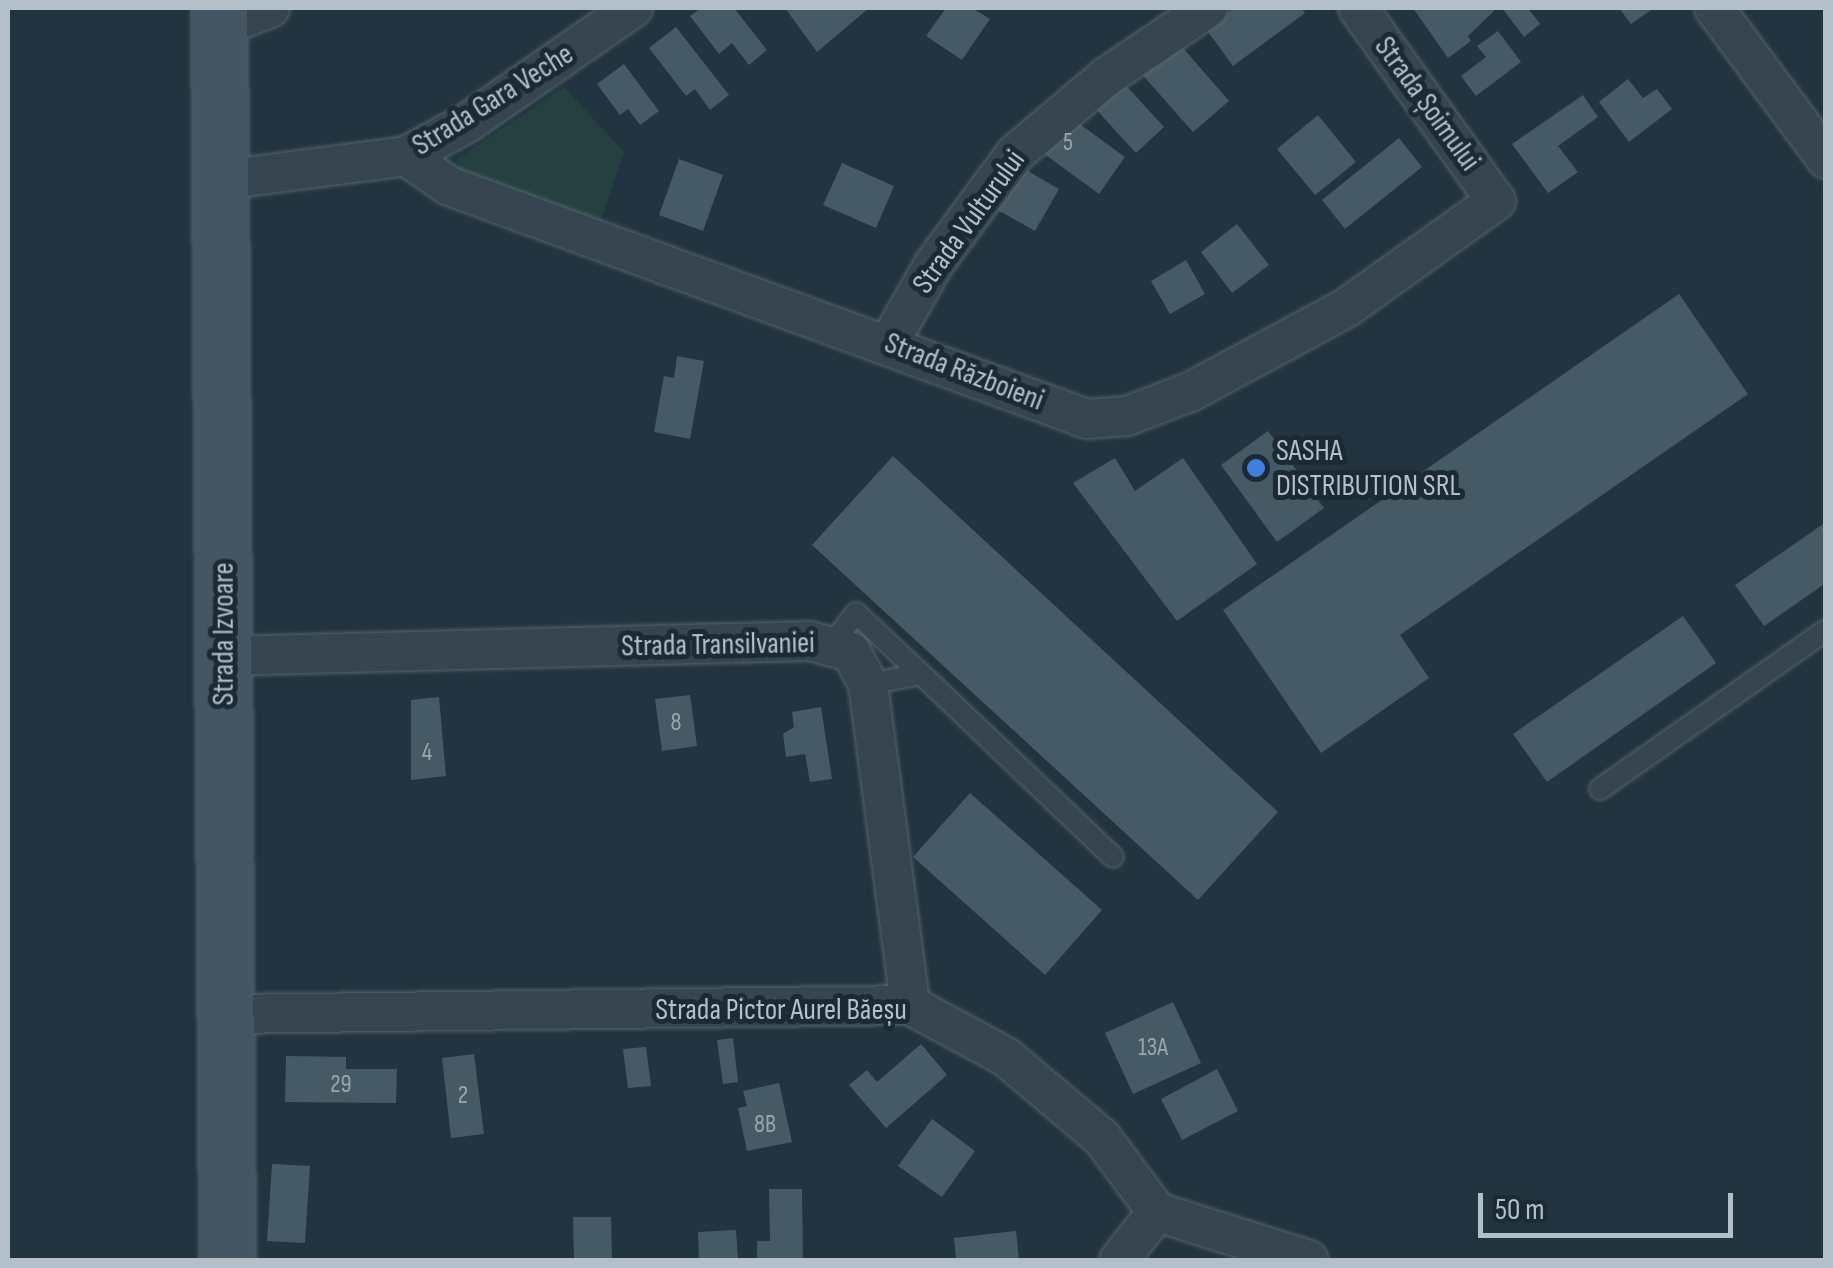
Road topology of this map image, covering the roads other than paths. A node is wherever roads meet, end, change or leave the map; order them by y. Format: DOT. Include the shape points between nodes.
graph roads {
  1 [pos="270,8"];
  2 [pos="634,8"];
  3 [pos="1208,8"];
  4 [pos="1358,8"];
  5 [pos="1714,8"];
  6 [pos="219,18"];
  7 [pos="1813,116"];
  8 [pos="406,156"];
  9 [pos="1826,160"];
  10 [pos="222,180"];
  11 [pos="1496,201"];
  12 [pos="889,343"];
  13 [pos="1826,630"];
  14 [pos="832,644"];
  15 [pos="224,656"];
  16 [pos="921,674"];
  17 [pos="868,684"];
  18 [pos="1600,788"];
  19 [pos="1113,857"];
  20 [pos="910,1005"];
  21 [pos="227,1014"];
  22 [pos="1157,1212"];
  23 [pos="228,1260"];
  24 [pos="1119,1260"];
  25 [pos="1309,1260"];
  1 -- 6 [label="street"];
  2 -- 8 [label="street, Strada Gara Veche" via="468,123"];
  3 -- 12 [label="street, Strada Vulturului" via="1106,77 1015,154 934,264"];
  4 -- 11 [label="street, Strada Șoimului"];
  5 -- 7 [label="street"];
  6 -- 10 [label="main road, Strada Izvoare"];
  7 -- 9 [label="street"];
  8 -- 10 [label="street, Strada Gara Veche"];
  8 -- 12 [label="street, Strada Războieni" via="449,186"];
  10 -- 15 [label="main road, Strada Izvoare"];
  11 -- 12 [label="street, Strada Războieni" via="1346,308 1192,391 1127,416 1086,419"];
  13 -- 18 [label="lane"];
  14 -- 15 [label="street, Strada Transilvaniei"];
  14 -- 16 [label="lane" via="856,613"];
  14 -- 17 [label="street, Strada Transilvaniei" via="850,652"];
  15 -- 21 [label="main road, Strada Izvoare"];
  16 -- 17 [label="lane"];
  16 -- 19 [label="lane"];
  17 -- 20 [label="street"];
  20 -- 21 [label="street, Strada Pictor Aurel Băeșu"];
  20 -- 22 [label="street, Strada Pictor Aurel Băeșu" via="1006,1057 1102,1138"];
  21 -- 23 [label="main road, Strada Izvoare"];
  22 -- 24 [label="street"];
  22 -- 25 [label="street"];
}
